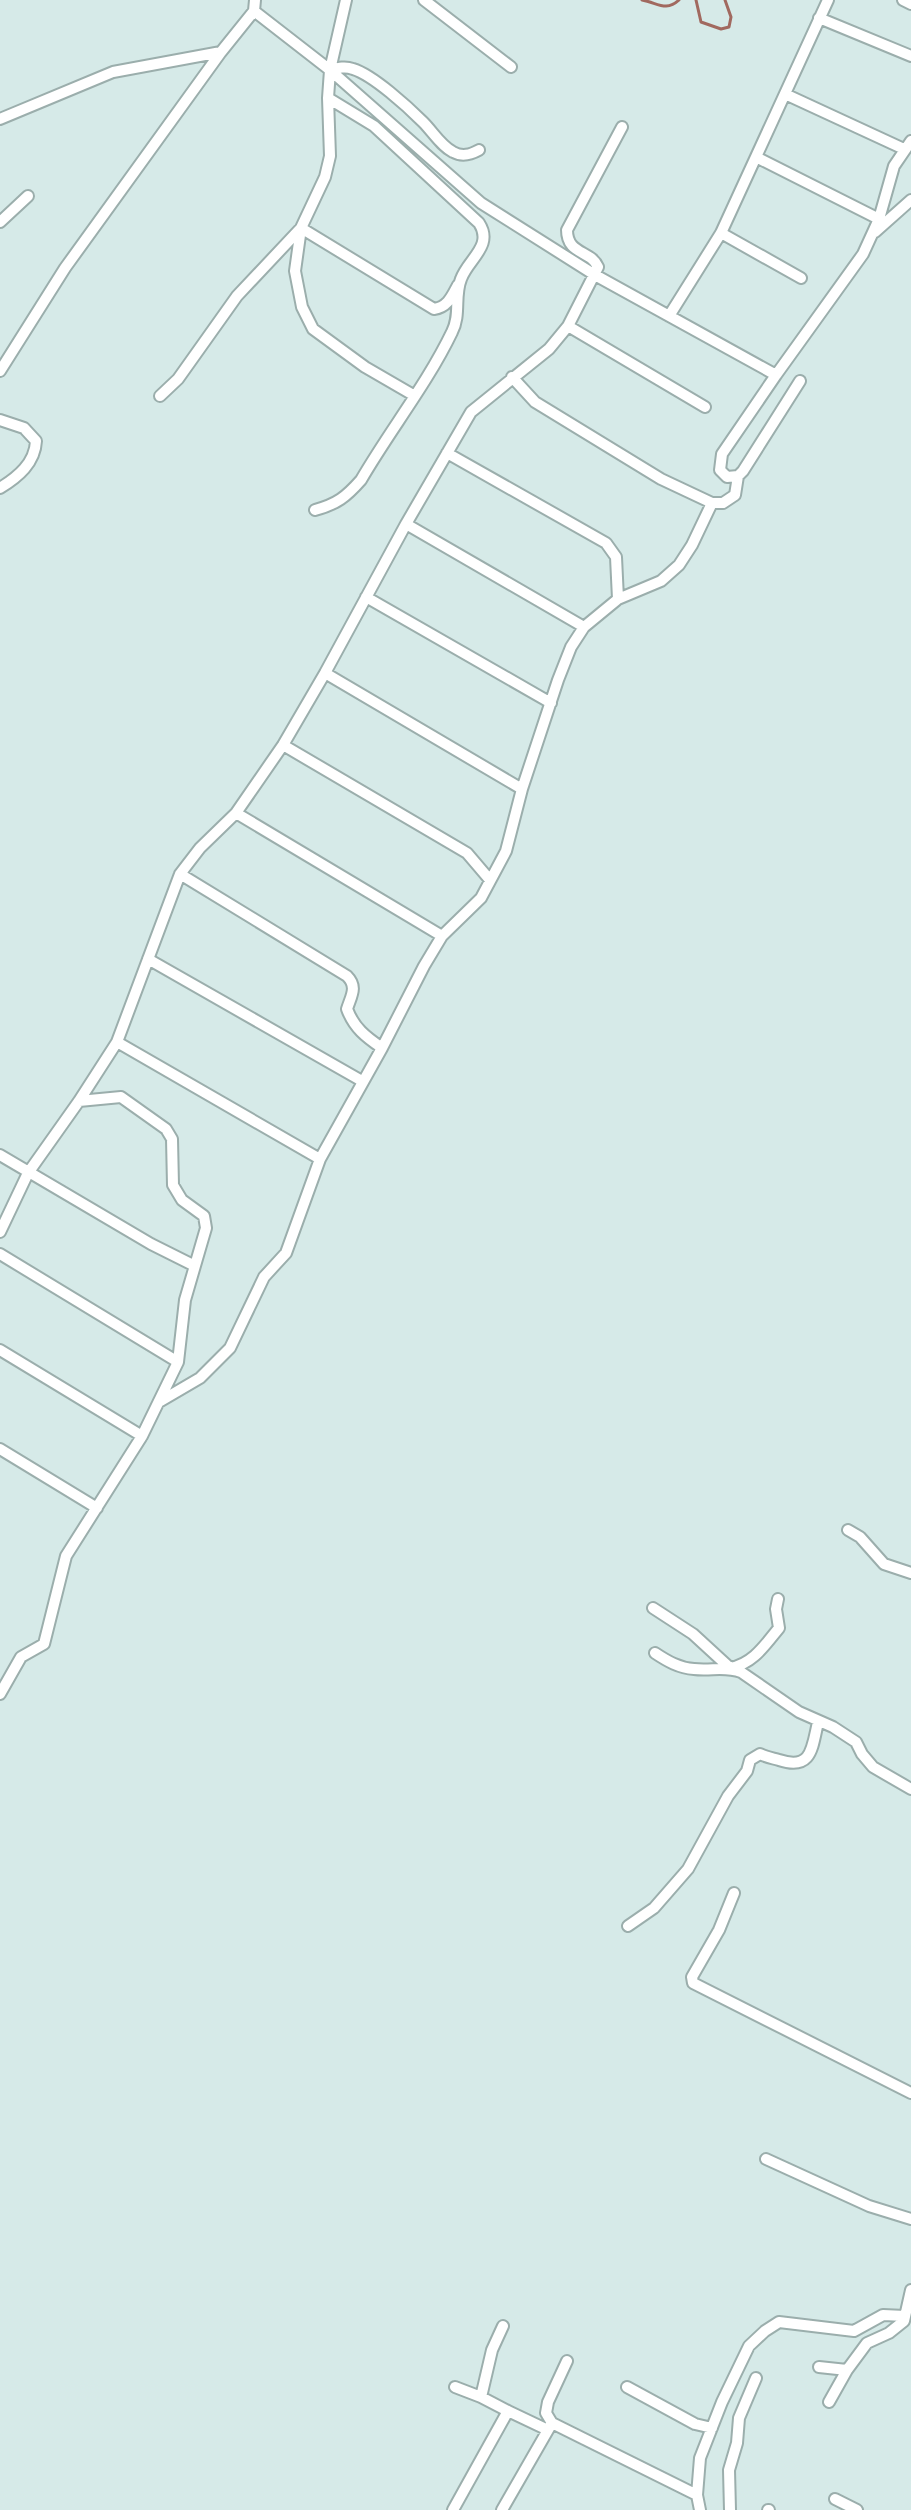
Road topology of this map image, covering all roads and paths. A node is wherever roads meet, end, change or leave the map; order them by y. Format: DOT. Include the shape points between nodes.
graph roads {
  1 [pos="345,0"];
  2 [pos="424,0"];
  3 [pos="828,0"];
  4 [pos="903,0"];
  5 [pos="911,4"];
  6 [pos="254,5"];
  7 [pos="819,18"];
  8 [pos="221,52"];
  9 [pos="911,57"];
  10 [pos="511,67"];
  11 [pos="330,70"];
  12 [pos="785,94"];
  13 [pos="328,98"];
  14 [pos="0,119"];
  15 [pos="622,127"];
  16 [pos="907,145"];
  17 [pos="479,150"];
  18 [pos="756,157"];
  19 [pos="28,196"];
  20 [pos="911,200"];
  21 [pos="879,219"];
  22 [pos="0,222"];
  23 [pos="301,228"];
  24 [pos="875,232"];
  25 [pos="721,234"];
  26 [pos="595,275"];
  27 [pos="801,278"];
  28 [pos="459,285"];
  29 [pos="669,316"];
  30 [pos="568,326"];
  31 [pos="0,371"];
  32 [pos="776,375"];
  33 [pos="512,377"];
  34 [pos="800,381"];
  35 [pos="160,396"];
  36 [pos="415,396"];
  37 [pos="705,407"];
  38 [pos="0,420"];
  39 [pos="447,453"];
  40 [pos="738,476"];
  41 [pos="0,488"];
  42 [pos="712,503"];
  43 [pos="315,510"];
  44 [pos="406,524"];
  45 [pos="366,597"];
  46 [pos="618,599"];
  47 [pos="584,627"];
  48 [pos="325,673"];
  49 [pos="551,703"];
  50 [pos="283,745"];
  51 [pos="522,789"];
  52 [pos="236,813"];
  53 [pos="180,874"];
  54 [pos="490,880"];
  55 [pos="442,936"];
  56 [pos="148,959"];
  57 [pos="117,1042"];
  58 [pos="382,1048"];
  59 [pos="362,1081"];
  60 [pos="79,1101"];
  61 [pos="0,1155"];
  62 [pos="320,1159"];
  63 [pos="28,1173"];
  64 [pos="0,1232"];
  65 [pos="0,1254"];
  66 [pos="194,1266"];
  67 [pos="0,1350"];
  68 [pos="178,1362"];
  69 [pos="159,1402"];
  70 [pos="142,1436"];
  71 [pos="0,1449"];
  72 [pos="97,1508"];
  73 [pos="848,1530"];
  74 [pos="911,1573"];
  75 [pos="778,1599"];
  76 [pos="653,1608"];
  77 [pos="655,1653"];
  78 [pos="730,1668"];
  79 [pos="0,1695"];
  80 [pos="818,1722"];
  81 [pos="911,1789"];
  82 [pos="734,1893"];
  83 [pos="628,1926"];
  84 [pos="911,2093"];
  85 [pos="766,2159"];
  86 [pos="911,2219"];
  87 [pos="911,2290"];
  88 [pos="906,2323"];
  89 [pos="503,2326"];
  90 [pos="567,2361"];
  91 [pos="819,2367"];
  92 [pos="847,2370"];
  93 [pos="756,2378"];
  94 [pos="455,2387"];
  95 [pos="627,2387"];
  96 [pos="481,2397"];
  97 [pos="829,2402"];
  98 [pos="508,2411"];
  99 [pos="550,2426"];
  100 [pos="712,2428"];
  101 [pos="697,2495"];
  102 [pos="835,2499"];
  103 [pos="453,2510"];
  104 [pos="502,2510"];
  105 [pos="700,2510"];
  106 [pos="730,2510"];
  107 [pos="858,2510"];
  1 -- 11 [label="street"];
  2 -- 10 [label="street"];
  3 -- 7 [label="street"];
  4 -- 5 [label="street"];
  6 -- 8 [label="street"];
  6 -- 11 [label="street"];
  7 -- 9 [label="street"];
  7 -- 12 [label="street"];
  8 -- 14 [label="street" via="113,72"];
  8 -- 31 [label="street" via="65,268"];
  11 -- 13 [label="street"];
  11 -- 17 [label="street" via="352,68 364,74 405,104 454,153 471,154"];
  11 -- 26 [label="street" via="481,203"];
  12 -- 16 [label="street"];
  12 -- 18 [label="street"];
  13 -- 23 [label="street" via="330,156 325,177"];
  13 -- 28 [label="street" via="374,126 484,230 483,247"];
  15 -- 26 [label="street" via="567,230 571,245 597,264"];
  16 -- 21 [label="street" via="894,166"];
  18 -- 21 [label="street"];
  18 -- 25 [label="street"];
  19 -- 22 [label="street"];
  20 -- 24 [label="street"];
  21 -- 24 [label="street"];
  23 -- 28 [label="street" via="434,309 442,308"];
  23 -- 35 [label="street" via="237,296 178,379"];
  23 -- 36 [label="street" via="295,272 302,307 313,329 365,367"];
  24 -- 32 [label="street"];
  25 -- 27 [label="street"];
  25 -- 29 [label="street"];
  26 -- 29 [label="street"];
  26 -- 30 [label="street"];
  28 -- 36 [label="street" via="458,316 453,331"];
  29 -- 32 [label="street"];
  30 -- 33 [label="street" via="549,349"];
  30 -- 37 [label="street"];
  32 -- 40 [label="street" via="722,454 720,471 727,477"];
  33 -- 39 [label="street" via="471,412"];
  33 -- 42 [label="street" via="535,402 661,479"];
  34 -- 40 [label="street"];
  36 -- 43 [label="street" via="356,486 335,504"];
  38 -- 41 [label="street" via="24,428 36,441 35,453 27,465"];
  39 -- 44 [label="street"];
  39 -- 46 [label="street" via="606,543 616,557"];
  40 -- 42 [label="street" via="735,495 723,503"];
  42 -- 46 [label="street" via="679,566 660,580"];
  44 -- 45 [label="street"];
  44 -- 47 [label="street"];
  45 -- 48 [label="street"];
  45 -- 49 [label="street"];
  46 -- 47 [label="street"];
  47 -- 49 [label="street" via="571,647"];
  48 -- 50 [label="street"];
  48 -- 51 [label="street"];
  49 -- 51 [label="street"];
  50 -- 52 [label="street"];
  50 -- 54 [label="street" via="467,853"];
  51 -- 54 [label="street" via="506,851"];
  52 -- 53 [label="street"];
  52 -- 55 [label="street"];
  53 -- 56 [label="street"];
  53 -- 58 [label="street" via="347,976 354,990 346,1009 350,1019 366,1038"];
  54 -- 55 [label="street" via="481,898"];
  55 -- 58 [label="street"];
  56 -- 57 [label="street"];
  56 -- 59 [label="street"];
  57 -- 60 [label="street"];
  57 -- 62 [label="street"];
  58 -- 59 [label="street"];
  59 -- 62 [label="street"];
  60 -- 63 [label="street"];
  60 -- 66 [label="street" via="121,1097 166,1129 172,1139 174,1185 182,1200 204,1216 206,1228"];
  61 -- 63 [label="street"];
  62 -- 69 [label="street" via="286,1253 264,1277 230,1348 200,1378"];
  63 -- 64 [label="street"];
  63 -- 66 [label="street"];
  65 -- 68 [label="street"];
  66 -- 68 [label="street" via="185,1300"];
  67 -- 70 [label="street"];
  68 -- 69 [label="street"];
  69 -- 70 [label="street"];
  70 -- 72 [label="street"];
  71 -- 72 [label="street"];
  72 -- 79 [label="street" via="66,1556 44,1644 21,1657"];
  73 -- 74 [label="street" via="860,1537 884,1564"];
  75 -- 78 [label="street" via="779,1628 754,1658"];
  76 -- 78 [label="street" via="693,1634"];
  77 -- 78 [label="street" via="687,1668"];
  78 -- 80 [label="street"];
  80 -- 81 [label="street" via="856,1742 873,1767"];
  80 -- 83 [label="street" via="806,1761 791,1764 760,1754 750,1760 687,1869 654,1908"];
  82 -- 84 [label="street" via="693,1983"];
  85 -- 86 [label="street" via="869,2206"];
  87 -- 88 [label="street"];
  88 -- 92 [label="street" via="867,2343"];
  88 -- 100 [label="street" via="883,2315 854,2331 779,2322 749,2346"];
  89 -- 96 [label="street" via="492,2350"];
  90 -- 99 [label="street" via="548,2402"];
  91 -- 92 [label="street"];
  92 -- 97 [label="street"];
  93 -- 106 [label="street" via="739,2418 729,2470"];
  94 -- 96 [label="street"];
  95 -- 100 [label="street" via="695,2424"];
  96 -- 98 [label="street"];
  98 -- 99 [label="street"];
  98 -- 103 [label="street"];
  99 -- 101 [label="street"];
  99 -- 104 [label="street"];
  100 -- 101 [label="street" via="700,2458"];
  101 -- 105 [label="street"];
  102 -- 107 [label="street"];
}
